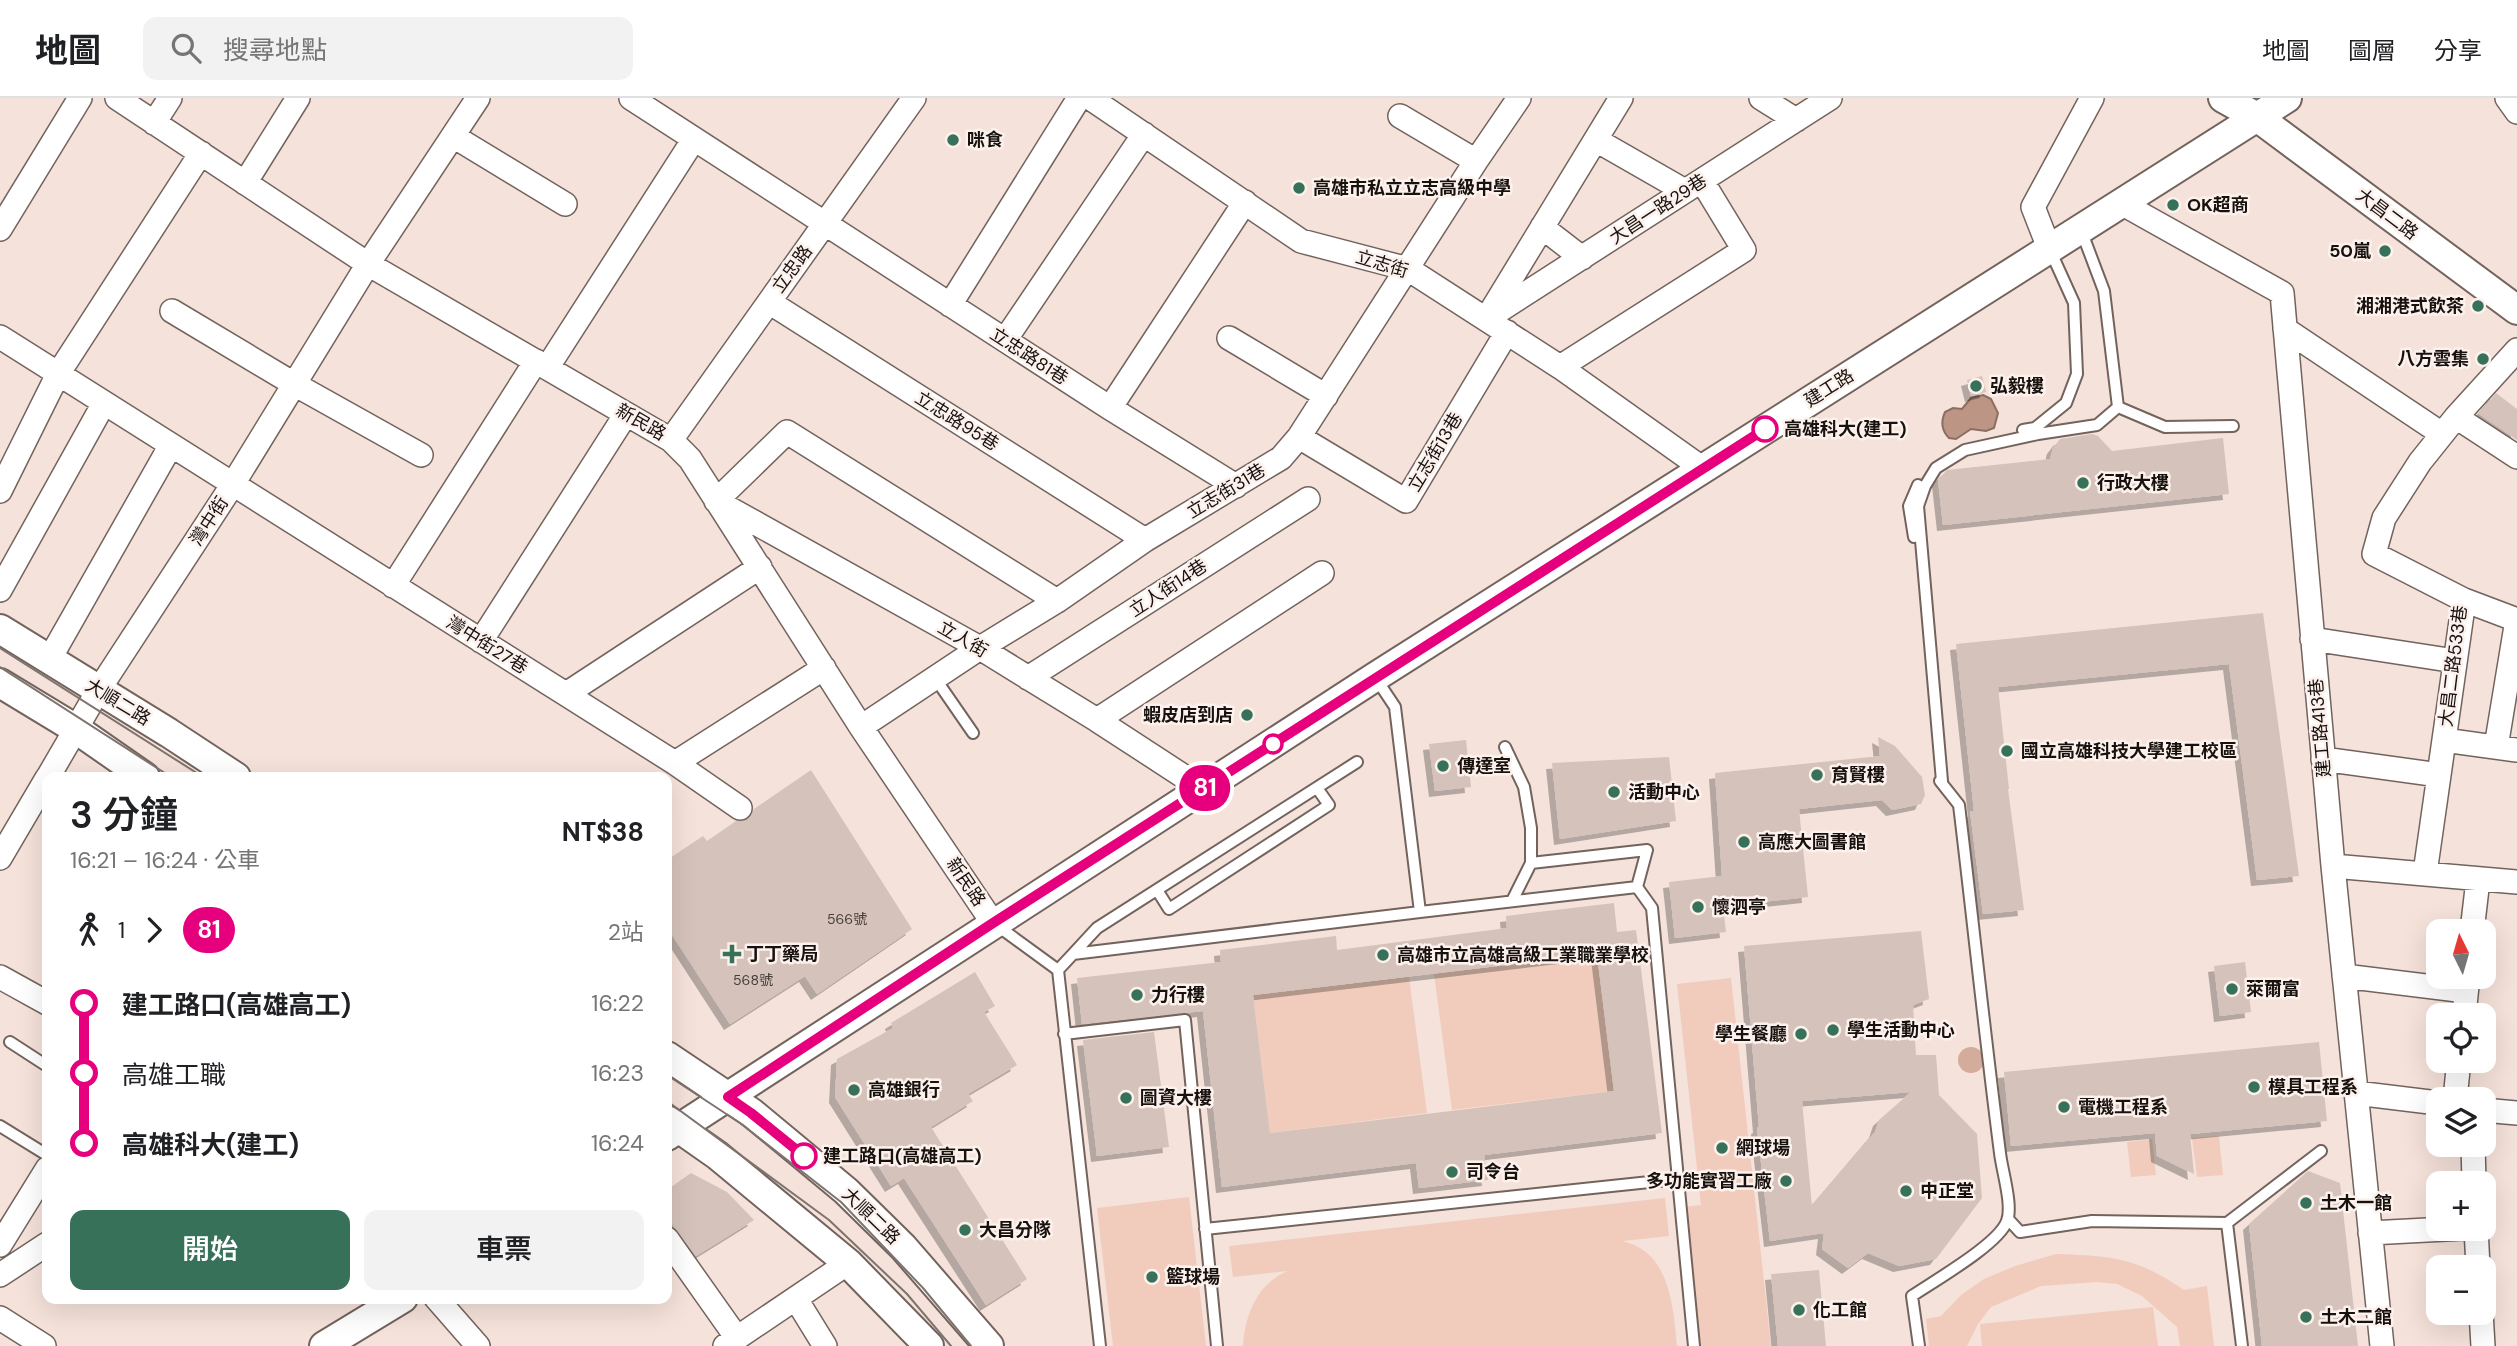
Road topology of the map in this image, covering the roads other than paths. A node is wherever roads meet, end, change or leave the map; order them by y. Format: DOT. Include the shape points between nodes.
graph roads {
  1 [pos="80,98"];
  2 [pos="117,98"];
  3 [pos="170,98"];
  4 [pos="298,98"];
  5 [pos="478,98"];
  6 [pos="914,98"];
  7 [pos="1079,98"];
  8 [pos="1090,98"];
  9 [pos="1519,98"];
  10 [pos="1621,98"];
  11 [pos="1761,98"];
  12 [pos="1830,98"];
  13 [pos="2092,98"];
  14 [pos="2223,98"];
  15 [pos="2287,98"];
  16 [pos="2507,98"];
  17 [pos="644,101"];
  18 [pos="2517,112"];
  19 [pos="1400,116"];
  20 [pos="2257,117"];
  21 [pos="1796,120"];
  22 [pos="154,123"];
  23 [pos="1144,134"];
  24 [pos="453,136"];
  25 [pos="694,139"];
  26 [pos="1596,140"];
  27 [pos="201,153"];
  28 [pos="1476,162"];
  29 [pos="245,183"];
  30 [pos="1693,186"];
  31 [pos="1245,202"];
  32 [pos="2121,202"];
  33 [pos="565,204"];
  34 [pos="825,223"];
  35 [pos="1542,227"];
  36 [pos="2081,228"];
  37 [pos="0,229"];
  38 [pos="2049,248"];
  39 [pos="1582,258"];
  40 [pos="369,264"];
  41 [pos="1408,269"];
  42 [pos="769,302"];
  43 [pos="950,305"];
  44 [pos="2517,310"];
  45 [pos="172,311"];
  46 [pos="1486,319"];
  47 [pos="2285,329"];
  48 [pos="1507,332"];
  49 [pos="0,337"];
  50 [pos="1229,338"];
  51 [pos="1005,340"];
  52 [pos="2517,350"];
  53 [pos="541,365"];
  54 [pos="1560,367"];
  55 [pos="58,374"];
  56 [pos="294,384"];
  57 [pos="1326,396"];
  58 [pos="104,403"];
  59 [pos="2118,407"];
  60 [pos="1110,408"];
  61 [pos="626,414"];
  62 [pos="2233,426"];
  63 [pos="2449,426"];
  64 [pos="1299,437"];
  65 [pos="671,440"];
  66 [pos="171,445"];
  67 [pos="421,455"];
  68 [pos="2517,457"];
  69 [pos="1702,468"];
  70 [pos="233,484"];
  71 [pos="1236,486"];
  72 [pos="0,491"];
  73 [pos="1308,499"];
  74 [pos="716,500"];
  75 [pos="1145,540"];
  76 [pos="760,567"];
  77 [pos="1322,573"];
  78 [pos="393,586"];
  79 [pos="0,590"];
  80 [pos="2464,600"];
  81 [pos="1057,601"];
  82 [pos="2517,620"];
  83 [pos="0,629"];
  84 [pos="2312,639"];
  85 [pos="481,641"];
  86 [pos="980,648"];
  87 [pos="49,660"];
  88 [pos="2455,661"];
  89 [pos="824,668"];
  90 [pos="1375,677"];
  91 [pos="935,678"];
  92 [pos="1028,678"];
  93 [pos="0,683"];
  94 [pos="98,691"];
  95 [pos="566,694"];
  96 [pos="1097,720"];
  97 [pos="861,727"];
  98 [pos="76,729"];
  99 [pos="973,733"];
  100 [pos="2444,740"];
  101 [pos="1505,747"];
  102 [pos="2506,749"];
  103 [pos="2323,759"];
  104 [pos="1357,762"];
  105 [pos="675,763"];
  106 [pos="51,772"];
  107 [pos="138,772"];
  108 [pos="228,772"];
  109 [pos="2439,775"];
  110 [pos="1940,781"];
  111 [pos="42,788"];
  112 [pos="1317,788"];
  113 [pos="1203,789"];
  114 [pos="740,808"];
  115 [pos="1267,819"];
  116 [pos="1279,838"];
  117 [pos="1211,856"];
  118 [pos="0,858"];
  119 [pos="1531,863"];
  120 [pos="2333,866"];
  121 [pos="2425,873"];
  122 [pos="1224,874"];
  123 [pos="2477,880"];
  124 [pos="2517,882"];
  125 [pos="1637,887"];
  126 [pos="1157,890"];
  127 [pos="1511,901"];
  128 [pos="1420,912"];
  129 [pos="2473,919"];
  130 [pos="993,923"];
  131 [pos="1073,954"];
  132 [pos="1058,970"];
  133 [pos="2344,976"];
  134 [pos="0,977"];
  135 [pos="2426,981"];
  136 [pos="42,1000"];
  137 [pos="1064,1034"];
  138 [pos="10,1042"];
  139 [pos="672,1059"];
  140 [pos="42,1063"];
  141 [pos="2356,1093"];
  142 [pos="728,1097"];
  143 [pos="2426,1102"];
  144 [pos="2496,1111"];
  145 [pos="2517,1113"];
  146 [pos="0,1126"];
  147 [pos="672,1127"];
  148 [pos="672,1129"];
  149 [pos="2320,1151"];
  150 [pos="42,1152"];
  151 [pos="42,1176"];
  152 [pos="1678,1179"];
  153 [pos="2008,1219"];
  154 [pos="2227,1223"];
  155 [pos="1205,1229"];
  156 [pos="2426,1230"];
  157 [pos="2371,1233"];
  158 [pos="0,1245"];
  159 [pos="42,1247"];
  160 [pos="672,1247"];
  161 [pos="848,1263"];
  162 [pos="0,1275"];
  163 [pos="796,1299"];
  164 [pos="393,1304"];
  165 [pos="441,1304"];
  166 [pos="0,1318"];
  167 [pos="2482,1325"];
  168 [pos="731,1342"];
  169 [pos="44,1346"];
  170 [pos="324,1346"];
  171 [pos="478,1346"];
  172 [pos="825,1346"];
  173 [pos="929,1346"];
  174 [pos="989,1346"];
  175 [pos="1100,1346"];
  176 [pos="1217,1346"];
  177 [pos="1694,1346"];
  178 [pos="1919,1346"];
  179 [pos="2242,1346"];
  180 [pos="2382,1346"];
  181 [pos="2483,1346"];
  1 -- 37 [label="street"];
  2 -- 22 [label="street, 新民路"];
  3 -- 22 [label="street"];
  4 -- 29 [label="street"];
  5 -- 24 [label="street, 灣中街"];
  6 -- 34 [label="street, 立忠路"];
  7 -- 43 [label="street"];
  8 -- 23 [label="street, 立志街"];
  9 -- 28 [label="street, 立志街31巷"];
  10 -- 26 [label="street"];
  11 -- 21 [label="street"];
  12 -- 21 [label="street, 大昌一路29巷"];
  13 -- 38 [label="street" via="2033,207"];
  14 -- 20 [label="street, 大昌二路"];
  15 -- 20 [label="street, 建工路"];
  16 -- 18 [label="street"];
  17 -- 25 [label="street, 立忠路81巷"];
  19 -- 28 [label="street"];
  20 -- 32 [label="street, 建工路"];
  20 -- 44 [label="street, 大昌二路"];
  21 -- 30 [label="street, 大昌一路29巷"];
  22 -- 27 [label="street, 新民路"];
  23 -- 31 [label="street, 立志街"];
  23 -- 51 [label="street"];
  24 -- 33 [label="street"];
  24 -- 40 [label="street, 灣中街"];
  25 -- 34 [label="street, 立忠路81巷"];
  25 -- 53 [label="street"];
  26 -- 30 [label="street"];
  26 -- 35 [label="street"];
  27 -- 29 [label="street, 新民路"];
  27 -- 55 [label="street"];
  28 -- 41 [label="street, 立志街31巷"];
  29 -- 40 [label="street, 新民路"];
  30 -- 39 [label="street, 大昌一路29巷"];
  30 -- 54 [label="street" via="1744,250"];
  31 -- 41 [label="street, 立志街" via="1301,241"];
  31 -- 60 [label="street"];
  32 -- 36 [label="street, 建工路"];
  32 -- 47 [label="street, 建工路413巷" via="2282,293"];
  34 -- 42 [label="street, 立忠路"];
  34 -- 43 [label="street, 立忠路81巷"];
  35 -- 39 [label="street"];
  35 -- 46 [label="street"];
  36 -- 38 [label="street, 建工路"];
  36 -- 59 [label="lane" via="2105,291"];
  38 -- 69 [label="street, 建工路"];
  38 -- 110 [label="lane" via="2074,303 2077,374 2066,403 2035,428 1959,445 1930,465 1909,506 1936,781"];
  39 -- 46 [label="street, 大昌一路29巷"];
  40 -- 53 [label="street, 新民路"];
  40 -- 56 [label="street, 灣中街"];
  41 -- 46 [label="street, 立志街"];
  41 -- 57 [label="street, 立志街31巷"];
  42 -- 65 [label="street, 立忠路"];
  42 -- 75 [label="street, 立忠路95巷"];
  43 -- 51 [label="street, 立忠路81巷"];
  45 -- 56 [label="street"];
  46 -- 48 [label="street, 立志街"];
  47 -- 63 [label="street"];
  47 -- 84 [label="street, 建工路413巷"];
  48 -- 54 [label="street, 立志街"];
  48 -- 64 [label="street, 立志街13巷" via="1406,501"];
  49 -- 55 [label="street, 灣中街27巷"];
  50 -- 57 [label="street"];
  51 -- 60 [label="street, 立忠路81巷"];
  52 -- 63 [label="street, 大昌二路533巷"];
  53 -- 61 [label="street, 新民路"];
  53 -- 78 [label="street"];
  54 -- 69 [label="street, 立志街"];
  55 -- 58 [label="street, 灣中街27巷"];
  55 -- 72 [label="street"];
  56 -- 67 [label="street"];
  56 -- 70 [label="street, 灣中街"];
  57 -- 64 [label="street, 立志街31巷"];
  58 -- 66 [label="street, 灣中街27巷"];
  58 -- 79 [label="street"];
  59 -- 62 [label="lane" via="2165,427"];
  59 -- 110 [label="lane" via="2097,425 1965,450 1936,468 1925,486 1918,506"];
  60 -- 71 [label="street, 立忠路81巷"];
  61 -- 65 [label="street, 新民路"];
  61 -- 85 [label="street"];
  63 -- 68 [label="street"];
  63 -- 80 [label="street, 大昌二路533巷" via="2384,518 2374,554"];
  64 -- 71 [label="street, 立志街31巷" via="1281,458"];
  65 -- 74 [label="street, 新民路" via="690,459"];
  66 -- 70 [label="street, 灣中街27巷"];
  66 -- 87 [label="street"];
  69 -- 90 [label="street, 建工路"];
  70 -- 78 [label="street, 灣中街27巷"];
  70 -- 94 [label="street, 灣中街"];
  71 -- 75 [label="street, 立志街31巷"];
  73 -- 92 [label="street, 立人街14巷"];
  74 -- 76 [label="street, 新民路"];
  74 -- 81 [label="street" via="787,432"];
  74 -- 86 [label="street, 立人街"];
  75 -- 81 [label="street, 立志街31巷"];
  76 -- 89 [label="street, 新民路"];
  76 -- 95 [label="street"];
  77 -- 96 [label="street"];
  78 -- 85 [label="street, 灣中街27巷"];
  80 -- 82 [label="street"];
  80 -- 88 [label="street, 大昌二路533巷"];
  81 -- 86 [label="street, 立志街31巷"];
  82 -- 102 [label="street"];
  83 -- 87 [label="street, 大順二路"];
  84 -- 88 [label="street"];
  84 -- 103 [label="street, 建工路413巷"];
  85 -- 95 [label="street, 灣中街27巷"];
  86 -- 91 [label="street, 立志街31巷"];
  86 -- 92 [label="street, 立人街"];
  87 -- 94 [label="street, 大順二路"];
  88 -- 100 [label="street, 大昌二路533巷"];
  89 -- 97 [label="street, 新民路"];
  89 -- 105 [label="street"];
  90 -- 113 [label="street, 建工路"];
  90 -- 128 [label="lane" via="1395,707"];
  91 -- 97 [label="street, 立志街31巷"];
  91 -- 99 [label="lane"];
  92 -- 96 [label="street, 立人街"];
  93 -- 98 [label="street"];
  94 -- 98 [label="street, 灣中街"];
  94 -- 108 [label="street, 大順二路"];
  95 -- 105 [label="street, 灣中街27巷"];
  96 -- 113 [label="street, 立人街"];
  97 -- 130 [label="street, 新民路"];
  98 -- 106 [label="street, 灣中街"];
  98 -- 107 [label="street"];
  100 -- 102 [label="street"];
  100 -- 109 [label="street, 大昌二路533巷"];
  101 -- 119 [label="lane" via="1524,787"];
  103 -- 109 [label="street"];
  103 -- 120 [label="street, 建工路413巷"];
  104 -- 112 [label="lane"];
  105 -- 114 [label="street, 灣中街27巷"];
  109 -- 121 [label="street, 大昌二路533巷"];
  110 -- 153 [label="lane" via="1959,805"];
  111 -- 118 [label="street, 灣中街"];
  112 -- 115 [label="lane"];
  112 -- 116 [label="lane" via="1329,805"];
  113 -- 130 [label="street, 建工路"];
  115 -- 116 [label="lane"];
  115 -- 117 [label="lane"];
  116 -- 122 [label="lane"];
  117 -- 122 [label="lane"];
  117 -- 126 [label="lane"];
  119 -- 125 [label="lane" via="1647,850"];
  119 -- 127 [label="lane"];
  120 -- 121 [label="street"];
  120 -- 133 [label="street, 建工路413巷"];
  121 -- 123 [label="street"];
  122 -- 126 [label="lane" via="1169,909"];
  123 -- 124 [label="street"];
  123 -- 129 [label="street"];
  125 -- 127 [label="lane"];
  125 -- 152 [label="lane" via="1652,908"];
  126 -- 131 [label="lane" via="1097,928"];
  127 -- 128 [label="lane"];
  128 -- 131 [label="lane"];
  130 -- 132 [label="lane"];
  130 -- 142 [label="street, 建工路"];
  131 -- 132 [label="lane"];
  132 -- 137 [label="lane"];
  133 -- 135 [label="street"];
  133 -- 141 [label="street, 建工路413巷"];
  134 -- 136 [label="street"];
  137 -- 155 [label="lane" via="1185,1020"];
  137 -- 175 [label="lane"];
  138 -- 140 [label="lane"];
  139 -- 142 [label="street, 大順二路"];
  141 -- 143 [label="street"];
  141 -- 157 [label="street, 建工路413巷"];
  142 -- 147 [label="street, 建工路"];
  142 -- 174 [label="street, 大順二路" via="846,1191 903,1247"];
  144 -- 145 [label="street"];
  146 -- 150 [label="lane"];
  148 -- 161 [label="street" via="717,1155"];
  149 -- 154 [label="lane"];
  151 -- 158 [label="street" via="10,1221"];
  152 -- 155 [label="lane"];
  152 -- 177 [label="lane"];
  153 -- 154 [label="lane" via="2020,1232 2092,1221"];
  153 -- 178 [label="lane" via="1985,1246 1912,1296"];
  154 -- 179 [label="lane"];
  155 -- 176 [label="lane"];
  156 -- 157 [label="street"];
  157 -- 180 [label="street, 建工路413巷"];
  159 -- 162 [label="street"];
  160 -- 168 [label="street"];
  161 -- 163 [label="street"];
  161 -- 173 [label="street"];
  163 -- 168 [label="street"];
  163 -- 172 [label="street"];
  164 -- 170 [label="street"];
  165 -- 171 [label="street"];
  166 -- 169 [label="street"];
  167 -- 181 [label="street"];
}
